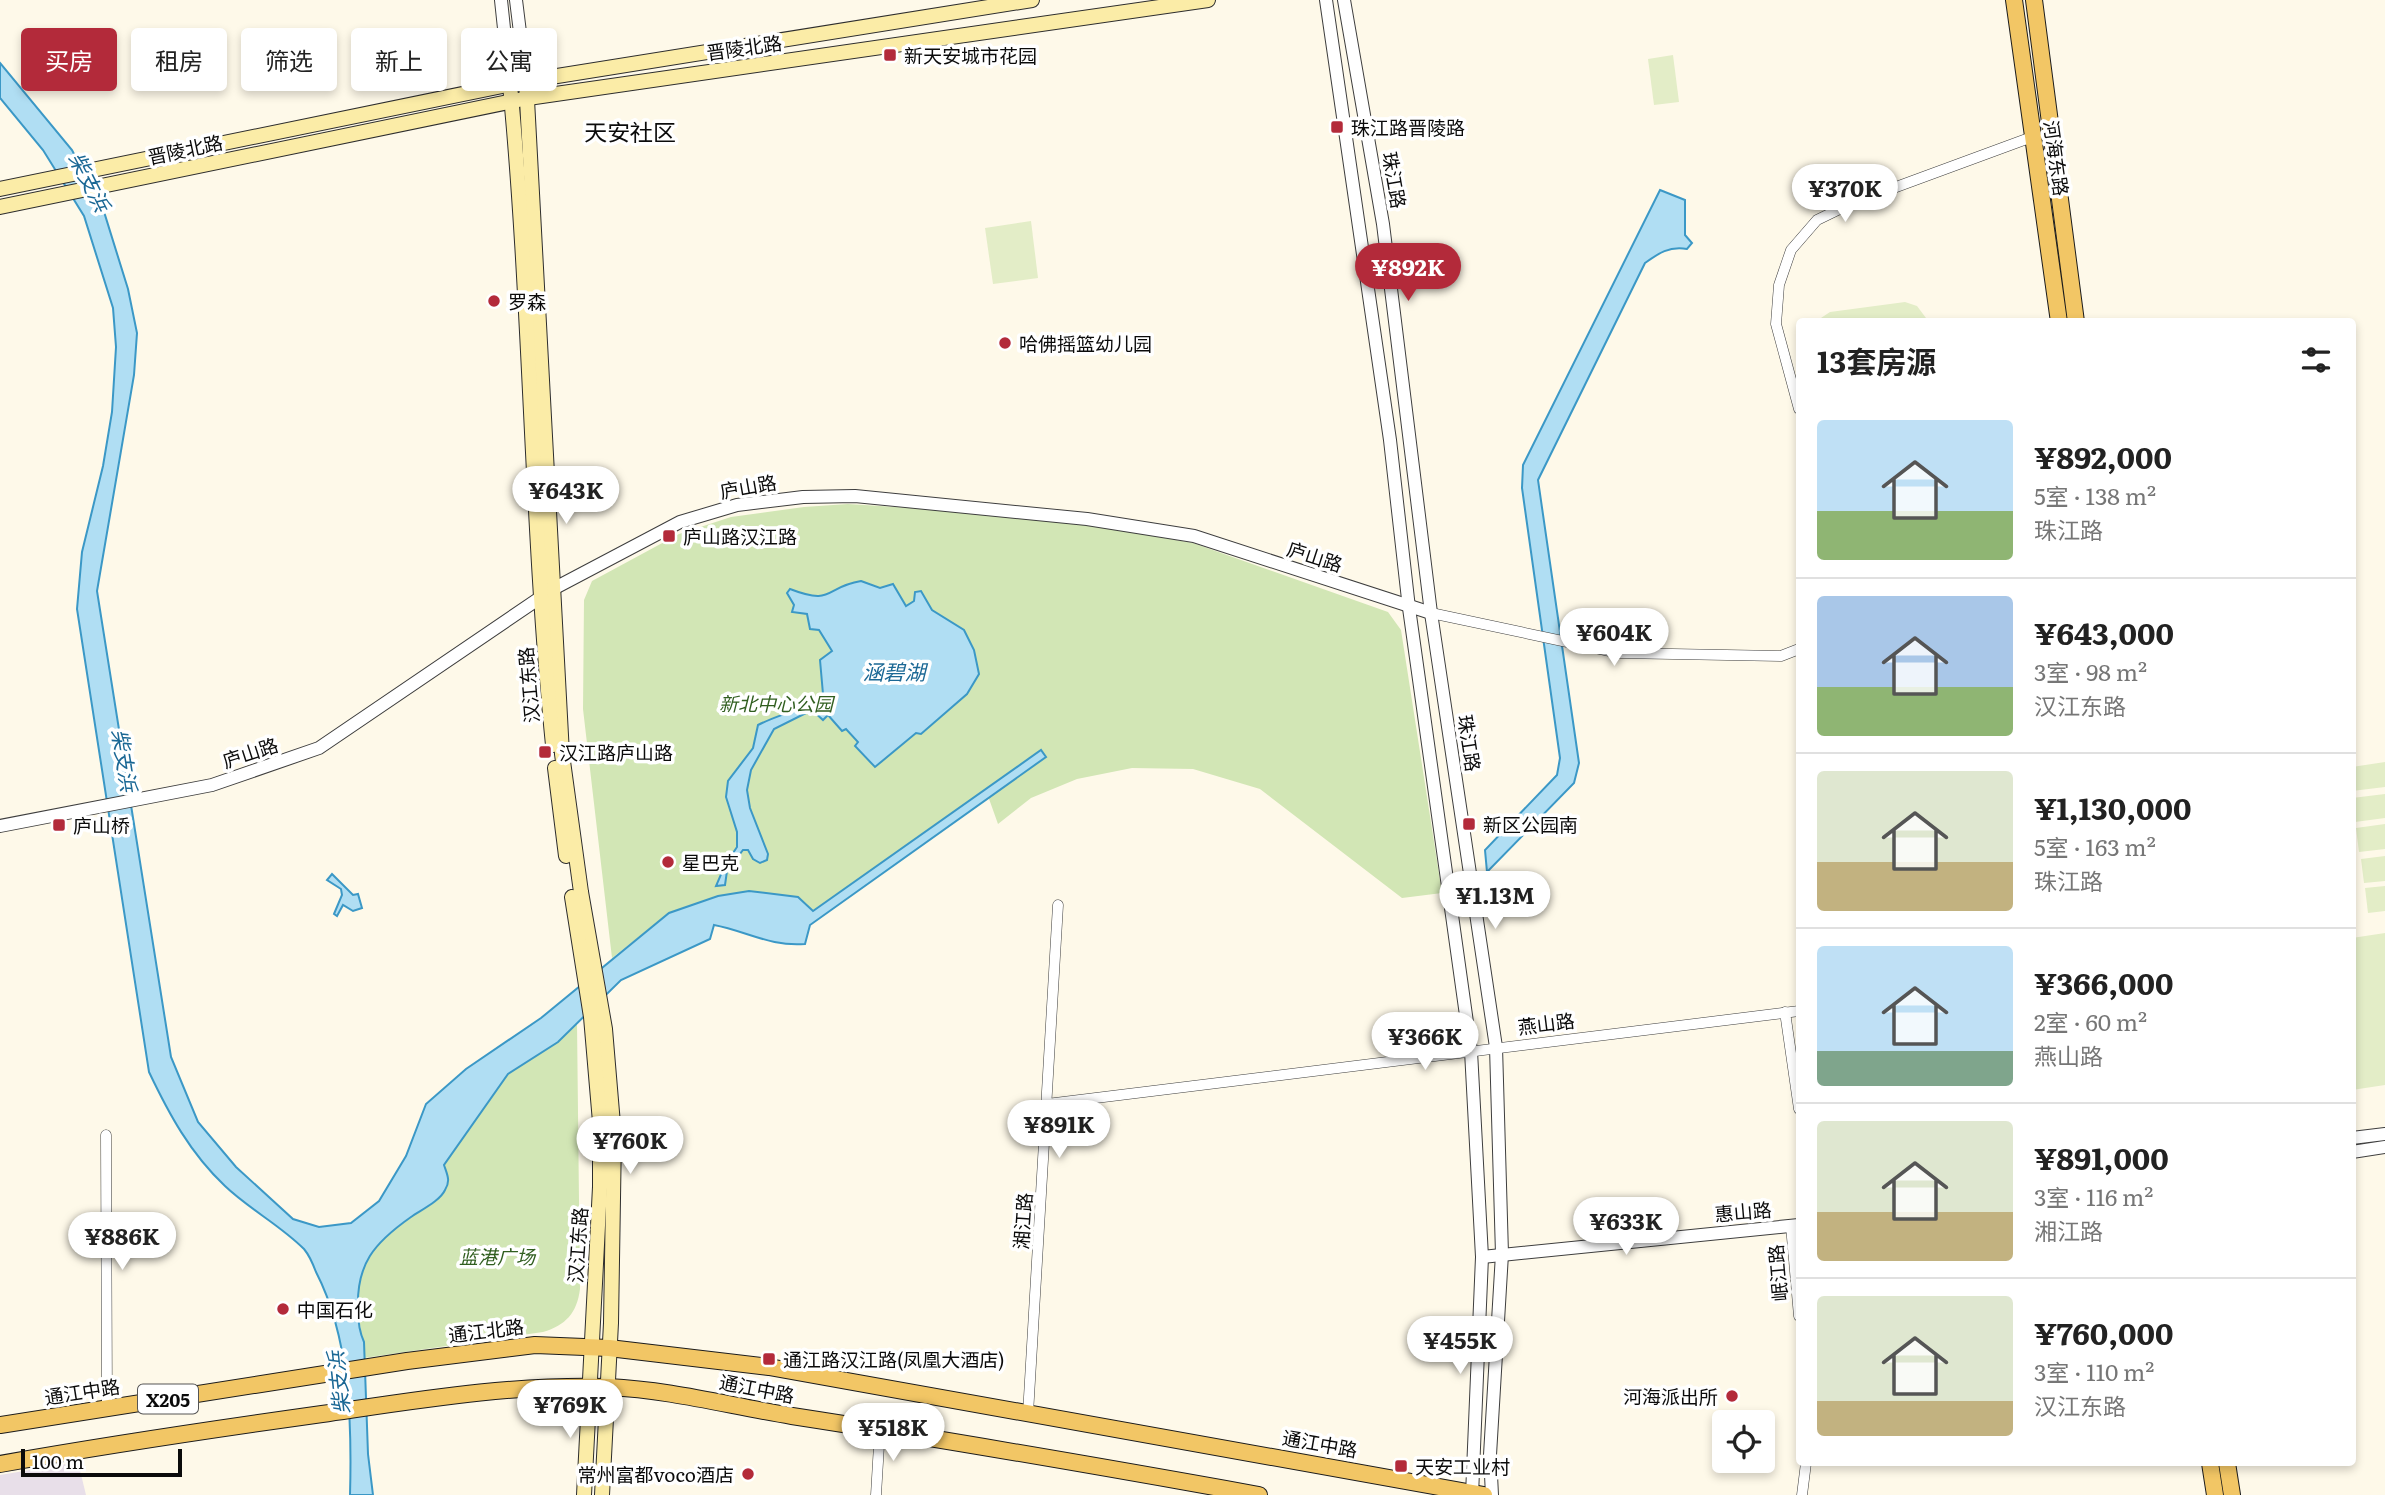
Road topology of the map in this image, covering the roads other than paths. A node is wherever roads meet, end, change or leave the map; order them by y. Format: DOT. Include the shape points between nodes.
graph roads {
  1 [pos="501,0"];
  2 [pos="516,0"];
  3 [pos="1032,0"];
  4 [pos="1208,0"];
  5 [pos="1326,0"];
  6 [pos="1344,0"];
  7 [pos="2014,0"];
  8 [pos="2034,0"];
  9 [pos="504,28"];
  10 [pos="519,28"];
  11 [pos="557,76"];
  12 [pos="480,91"];
  13 [pos="510,91"];
  14 [pos="527,91"];
  15 [pos="528,98"];
  16 [pos="511,101"];
  17 [pos="2032,137"];
  18 [pos="0,189"];
  19 [pos="0,206"];
  20 [pos="2058,318"];
  21 [pos="2075,318"];
  22 [pos="1796,398"];
  23 [pos="546,593"];
  24 [pos="1409,608"];
  25 [pos="1431,612"];
  26 [pos="1796,650"];
  27 [pos="0,826"];
  28 [pos="1058,905"];
  29 [pos="1796,1011"];
  30 [pos="596,1012"];
  31 [pos="1786,1012"];
  32 [pos="1496,1047"];
  33 [pos="1471,1051"];
  34 [pos="1796,1087"];
  35 [pos="1047,1104"];
  36 [pos="2385,1134"];
  37 [pos="106,1135"];
  38 [pos="2356,1138"];
  39 [pos="2385,1147"];
  40 [pos="2356,1151"];
  41 [pos="1795,1226"];
  42 [pos="1796,1248"];
  43 [pos="1502,1254"];
  44 [pos="1482,1256"];
  45 [pos="591,1347"];
  46 [pos="609,1348"];
  47 [pos="336,1373"];
  48 [pos="598,1387"];
  49 [pos="107,1408"];
  50 [pos="1028,1414"];
  51 [pos="0,1425"];
  52 [pos="880,1428"];
  53 [pos="0,1464"];
  54 [pos="1806,1466"];
  55 [pos="2210,1466"];
  56 [pos="2227,1466"];
  57 [pos="1476,1494"];
  58 [pos="584,1495"];
  59 [pos="602,1495"];
  60 [pos="876,1495"];
  61 [pos="1259,1495"];
  62 [pos="1492,1495"];
  63 [pos="1802,1495"];
  64 [pos="2215,1495"];
  65 [pos="2232,1495"];
  1 -- 9 [label="street, 汉江东路"];
  2 -- 10 [label="street, 汉江东路"];
  3 -- 11 [label="main road, 晋陵北路"];
  4 -- 15 [label="main road, 晋陵北路"];
  5 -- 24 [label="street" via="1390,440"];
  6 -- 25 [label="street, 珠江路" via="1383,224"];
  7 -- 17 [label="main road, 河海东路"];
  8 -- 21 [label="main road, 河海东路"];
  12 -- 18 [label="main road, 晋陵北路"];
  13 -- 16 [label="main road, 汉江东路"];
  14 -- 15 [label="main road, 汉江东路"];
  15 -- 16 [label="main road, 晋陵北路"];
  15 -- 23 [label="main road, 汉江东路"];
  16 -- 19 [label="main road, 晋陵北路"];
  16 -- 23 [label="main road, 汉江东路"];
  17 -- 20 [label="main road, 河海东路"];
  17 -- 22 [label="street" via="1817,220 1791,250 1779,285 1776,324"];
  23 -- 24 [label="street, 庐山路" via="680,522 737,505 803,496 855,496 1087,519 1194,536"];
  23 -- 27 [label="street, 庐山路" via="319,748 212,785"];
  23 -- 30 [label="main road, 汉江东路"];
  24 -- 25 [label="street, 庐山路"];
  24 -- 33 [label="street"];
  25 -- 26 [label="street" via="1619,653 1781,656"];
  25 -- 32 [label="street, 珠江路"];
  28 -- 35 [label="street, 湘江路"];
  29 -- 31 [label="street, 燕山路"];
  30 -- 45 [label="main road, 汉江东路" via="600,1187"];
  30 -- 46 [label="main road, 汉江东路" via="614,1136"];
  31 -- 32 [label="street, 燕山路"];
  31 -- 34 [label="street"];
  32 -- 33 [label="street, 燕山路"];
  32 -- 43 [label="street, 珠江路"];
  33 -- 35 [label="street, 燕山路"];
  33 -- 44 [label="street"];
  35 -- 50 [label="street, 湘江路"];
  36 -- 38 [label="street"];
  37 -- 49 [label="street"];
  39 -- 40 [label="street"];
  41 -- 42 [label="street, 岷江路"];
  41 -- 43 [label="street, 惠山路"];
  43 -- 44 [label="street, 惠山路"];
  43 -- 62 [label="street, 珠江路" via="1490,1455"];
  44 -- 57 [label="street"];
  45 -- 46 [label="main road, 通江北路"];
  45 -- 47 [label="main road, 通江北路 / X205" via="535,1345"];
  45 -- 48 [label="main road, 汉江东路" via="590,1364"];
  46 -- 48 [label="main road, 汉江东路"];
  46 -- 50 [label="main road, 通江中路" via="769,1367"];
  47 -- 49 [label="main road, 通江中路 / X205"];
  48 -- 52 [label="main road, 通江中路" via="656,1390"];
  48 -- 53 [label="main road, 通江中路 / X205" via="483,1391"];
  48 -- 58 [label="main road"];
  48 -- 59 [label="main road"];
  49 -- 51 [label="main road, 通江中路 / X205"];
  50 -- 57 [label="main road, 通江中路"];
  52 -- 60 [label="street"];
  52 -- 61 [label="main road, 通江中路"];
  54 -- 63 [label="street"];
  55 -- 64 [label="main road"];
  56 -- 65 [label="main road"];
}
